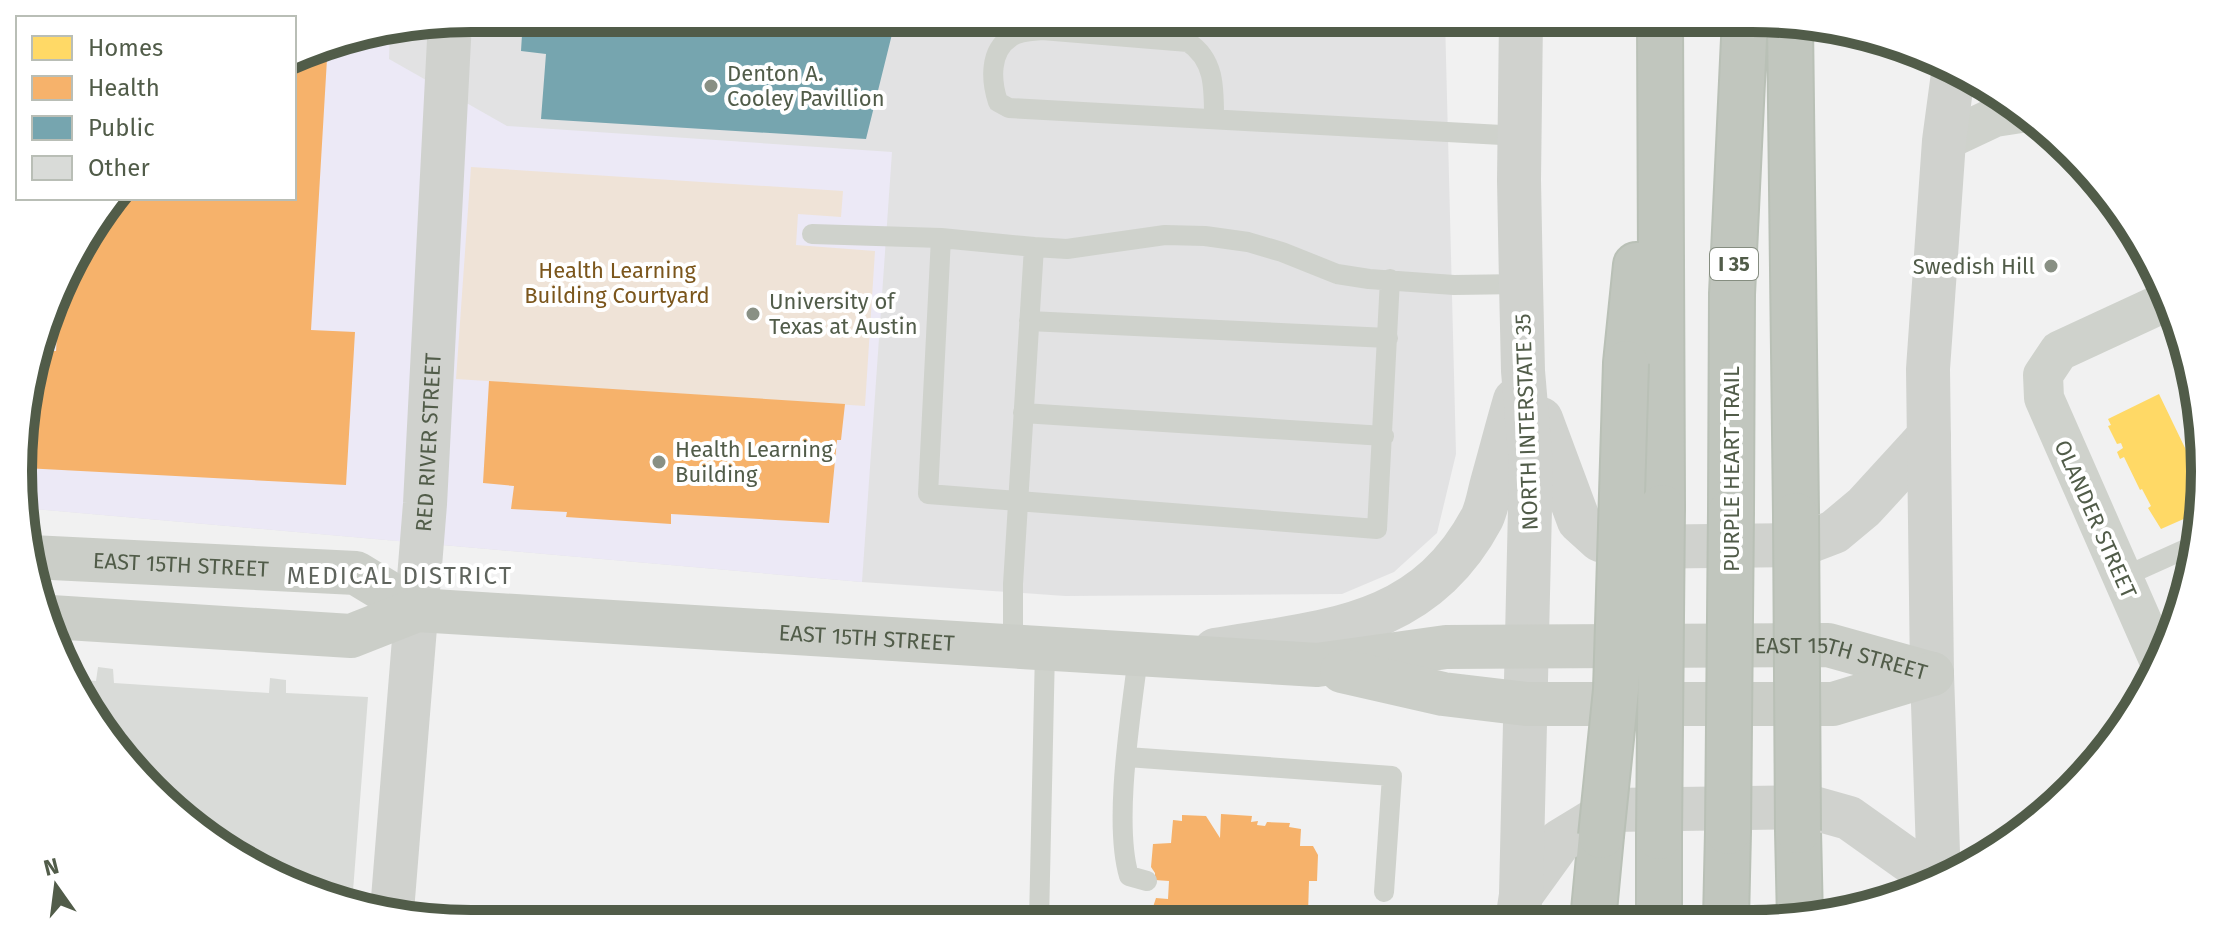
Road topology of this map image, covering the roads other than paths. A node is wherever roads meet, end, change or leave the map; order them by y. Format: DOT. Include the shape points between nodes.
graph roads {
  1 [pos="1023,32"];
  2 [pos="1066,32"];
  3 [pos="1521,32"];
  4 [pos="1660,32"];
  5 [pos="1660,32"];
  6 [pos="1744,32"];
  7 [pos="449,33"];
  8 [pos="1790,34"];
  9 [pos="1952,80"];
  10 [pos="2008,115"];
  11 [pos="1214,119"];
  12 [pos="1520,136"];
  13 [pos="1944,141"];
  14 [pos="812,234"];
  15 [pos="941,238"];
  16 [pos="1034,247"];
  17 [pos="1390,279"];
  18 [pos="1521,284"];
  19 [pos="2159,305"];
  20 [pos="1029,321"];
  21 [pos="1388,338"];
  22 [pos="1523,371"];
  23 [pos="1023,413"];
  24 [pos="1384,436"];
  25 [pos="1929,436"];
  26 [pos="1018,502"];
  27 [pos="2184,550"];
  28 [pos="40,557"];
  29 [pos="2121,578"];
  30 [pos="417,610"];
  31 [pos="57,617"];
  32 [pos="1528,647"];
  33 [pos="1029,648"];
  34 [pos="2154,648"];
  35 [pos="1155,657"];
  36 [pos="1317,665"];
  37 [pos="1932,674"];
  38 [pos="1526,704"];
  39 [pos="1127,757"];
  40 [pos="1939,868"];
  41 [pos="1927,874"];
  42 [pos="1147,881"];
  43 [pos="1384,892"];
  44 [pos="393,903"];
  45 [pos="1800,907"];
  46 [pos="1519,908"];
  47 [pos="1039,910"];
  48 [pos="1594,910"];
  49 [pos="1659,910"];
  50 [pos="1726,910"];
  1 -- 11 [label="lane" via="1010,37 993,67 998,102 1009,108"];
  2 -- 11 [label="lane" via="1188,42 1209,64"];
  3 -- 12 [label="main road, NORTH INTERSTATE 35"];
  4 -- 48 [label="highway, bridge" via="1626,363 1617,677"];
  5 -- 49 [label="highway, bridge"];
  6 -- 50 [label="highway, PURPLE HEART TRAIL / I 35, bridge" via="1732,294"];
  7 -- 30 [label="main road, RED RIVER STREET"];
  8 -- 45 [label="highway, bridge"];
  9 -- 13 [label="main road"];
  10 -- 13 [label="street"];
  11 -- 12 [label="lane"];
  12 -- 18 [label="main road, NORTH INTERSTATE 35"];
  13 -- 25 [label="main road" via="1928,369"];
  14 -- 15 [label="lane"];
  15 -- 16 [label="lane"];
  15 -- 26 [label="lane" via="928,494"];
  16 -- 17 [label="lane" via="1067,249 1165,235 1205,236 1271,249 1337,274"];
  16 -- 20 [label="lane"];
  17 -- 18 [label="lane"];
  17 -- 21 [label="lane"];
  18 -- 22 [label="main road, NORTH INTERSTATE 35"];
  19 -- 29 [label="street, OLANDER STREET" via="2059,351 2043,375 2044,398"];
  20 -- 21 [label="lane"];
  20 -- 23 [label="lane"];
  21 -- 24 [label="lane"];
  22 -- 25 [label="main road" via="1579,521 1600,540 1625,547 1800,545 1834,532 1864,507"];
  22 -- 32 [label="main road, NORTH INTERSTATE 35" via="1531,465"];
  22 -- 35 [label="main road" via="1483,515 1453,563 1421,592 1382,614 1341,628"];
  23 -- 24 [label="lane"];
  23 -- 26 [label="lane"];
  24 -- 26 [label="lane" via="1377,529"];
  25 -- 37 [label="main road"];
  26 -- 33 [label="lane" via="1013,584"];
  27 -- 29 [label="lane"];
  28 -- 30 [label="main road, EAST 15TH STREET" via="356,573"];
  29 -- 34 [label="street, OLANDER STREET"];
  30 -- 31 [label="main road, EAST 15TH STREET" via="351,636"];
  30 -- 33 [label="main road, EAST 15TH STREET"];
  30 -- 44 [label="main road, RED RIVER STREET"];
  32 -- 36 [label="main road, EAST 15TH STREET" via="1446,647"];
  32 -- 37 [label="main road, EAST 15TH STREET" via="1828,645"];
  32 -- 38 [label="main road, NORTH INTERSTATE 35"];
  33 -- 35 [label="main road, EAST 15TH STREET"];
  33 -- 47 [label="lane"];
  35 -- 36 [label="main road, EAST 15TH STREET"];
  35 -- 39 [label="lane"];
  36 -- 38 [label="main road, EAST 15TH STREET" via="1443,694"];
  37 -- 38 [label="main road, EAST 15TH STREET" via="1833,704"];
  37 -- 40 [label="main road"];
  38 -- 46 [label="main road, NORTH INTERSTATE 35"];
  39 -- 42 [label="lane" via="1124,858 1129,876"];
  39 -- 43 [label="lane" via="1392,776"];
  41 -- 46 [label="main road" via="1849,818 1810,807 1611,810 1560,841"];
}
